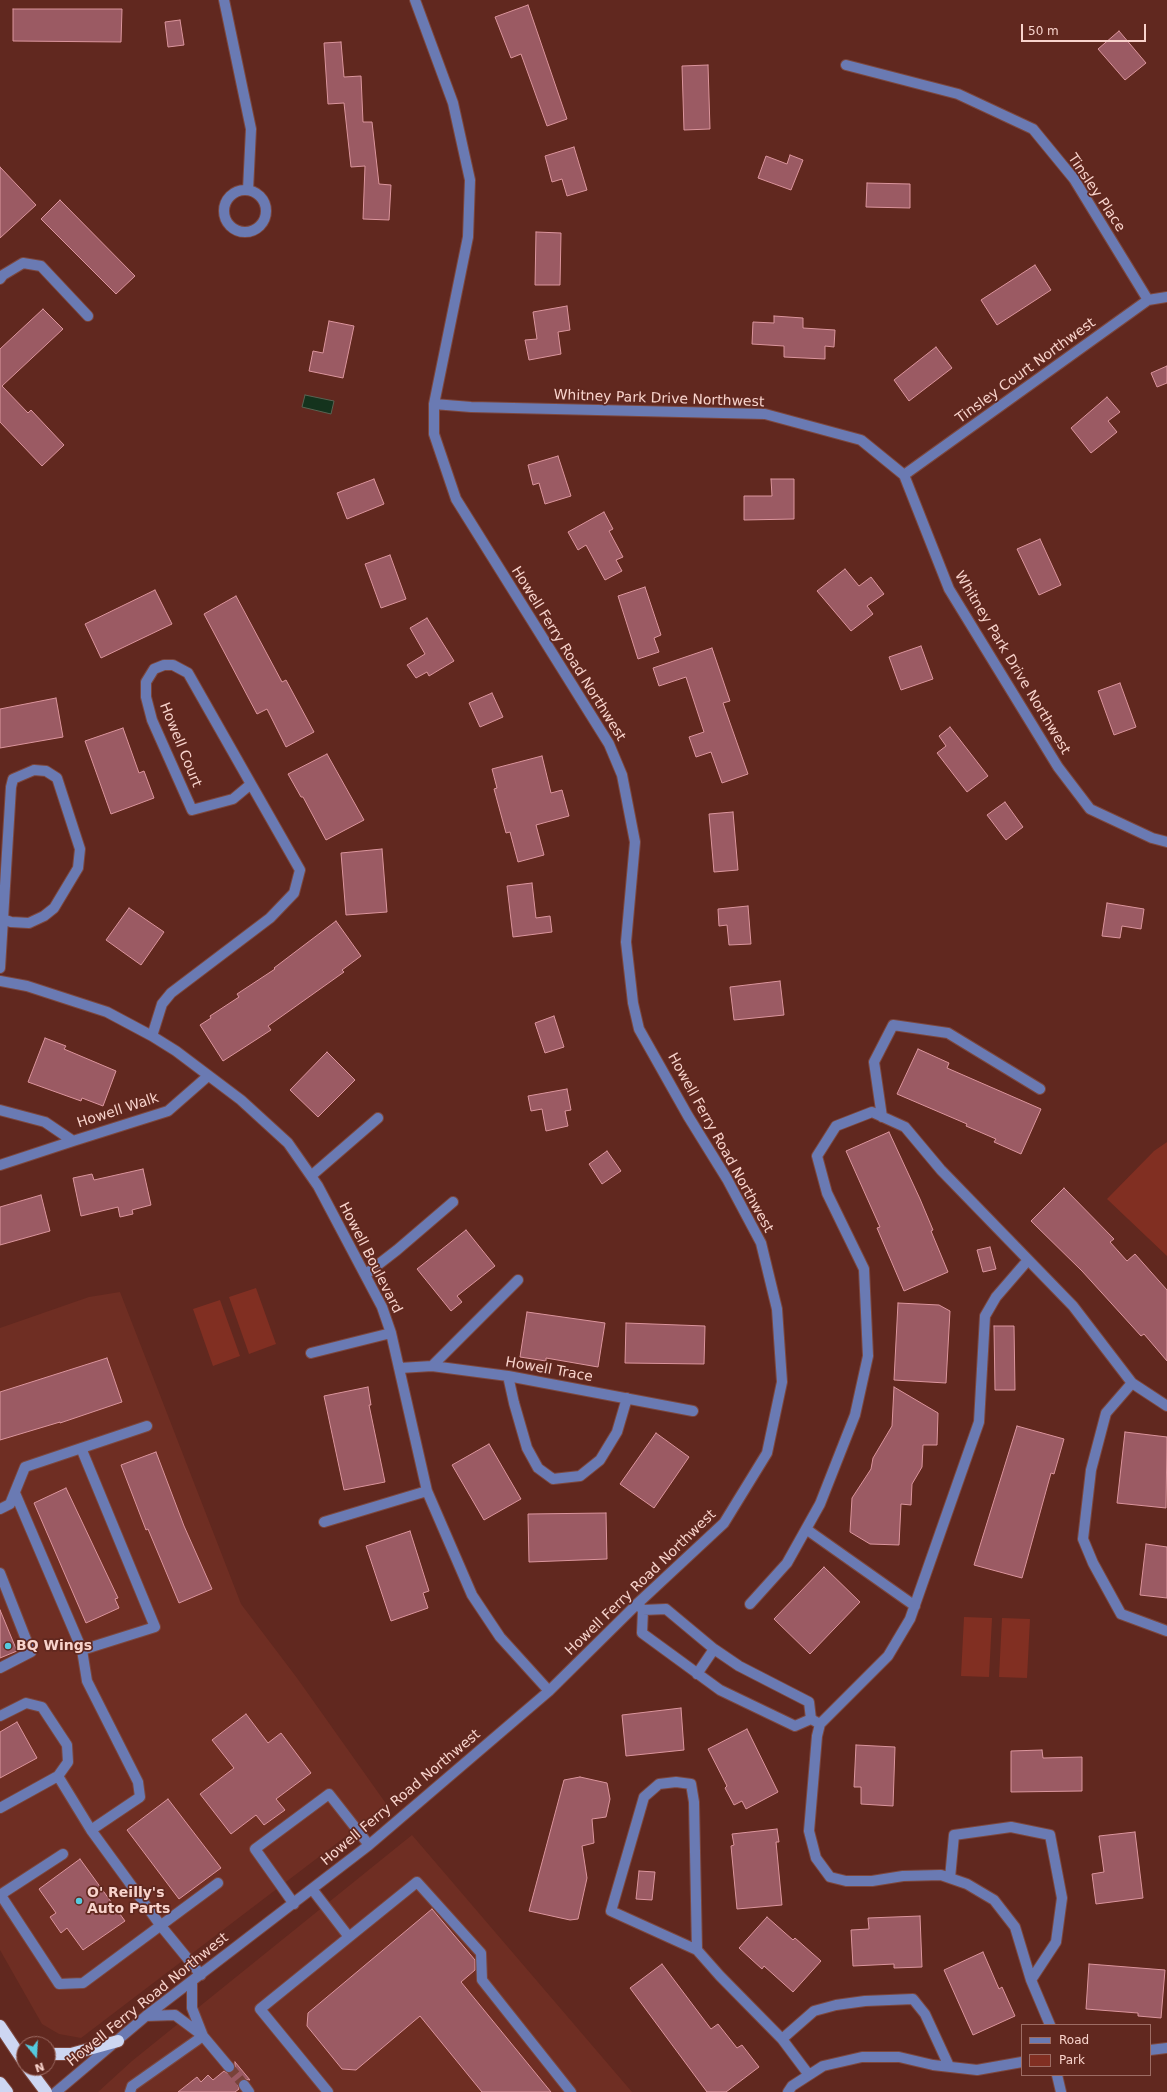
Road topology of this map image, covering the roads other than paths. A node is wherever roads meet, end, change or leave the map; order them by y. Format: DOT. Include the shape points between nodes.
graph roads {
  1 [pos="224,0"];
  2 [pos="415,0"];
  3 [pos="846,65"];
  4 [pos="248,190"];
  5 [pos="0,279"];
  6 [pos="1167,297"];
  7 [pos="1148,300"];
  8 [pos="88,316"];
  9 [pos="434,404"];
  10 [pos="904,475"];
  11 [pos="251,784"];
  12 [pos="1167,842"];
  13 [pos="3,919"];
  14 [pos="0,968"];
  15 [pos="0,981"];
  16 [pos="152,1036"];
  17 [pos="208,1076"];
  18 [pos="1040,1089"];
  19 [pos="0,1110"];
  20 [pos="882,1117"];
  21 [pos="378,1118"];
  22 [pos="73,1141"];
  23 [pos="0,1165"];
  24 [pos="311,1176"];
  25 [pos="453,1202"];
  26 [pos="1028,1260"];
  27 [pos="366,1274"];
  28 [pos="518,1280"];
  29 [pos="391,1333"];
  30 [pos="311,1353"];
  31 [pos="432,1366"];
  32 [pos="400,1368"];
  33 [pos="508,1376"];
  34 [pos="1132,1382"];
  35 [pos="627,1398"];
  36 [pos="1167,1406"];
  37 [pos="693,1411"];
  38 [pos="148,1426"];
  39 [pos="81,1448"];
  40 [pos="428,1491"];
  41 [pos="15,1493"];
  42 [pos="0,1509"];
  43 [pos="324,1522"];
  44 [pos="806,1530"];
  45 [pos="0,1573"];
  46 [pos="750,1604"];
  47 [pos="915,1606"];
  48 [pos="640,1607"];
  49 [pos="1167,1631"];
  50 [pos="714,1649"];
  51 [pos="82,1650"];
  52 [pos="0,1668"];
  53 [pos="697,1674"];
  54 [pos="550,1691"];
  55 [pos="0,1716"];
  56 [pos="811,1718"];
  57 [pos="820,1724"];
  58 [pos="58,1776"];
  59 [pos="0,1808"];
  60 [pos="91,1830"];
  61 [pos="369,1845"];
  62 [pos="63,1854"];
  63 [pos="950,1878"];
  64 [pos="218,1883"];
  65 [pos="312,1889"];
  66 [pos="0,1894"];
  67 [pos="294,1904"];
  68 [pos="160,1926"];
  69 [pos="349,1937"];
  70 [pos="698,1950"];
  71 [pos="197,1978"];
  72 [pos="1031,1980"];
  73 [pos="146,2016"];
  74 [pos="1050,2024"];
  75 [pos="0,2026"];
  76 [pos="203,2036"];
  77 [pos="782,2039"];
  78 [pos="118,2041"];
  79 [pos="12,2043"];
  80 [pos="16,2045"];
  81 [pos="1167,2048"];
  82 [pos="16,2049"];
  83 [pos="1151,2050"];
  84 [pos="56,2054"];
  85 [pos="1021,2062"];
  86 [pos="949,2066"];
  87 [pos="229,2067"];
  88 [pos="809,2075"];
  89 [pos="34,2076"];
  90 [pos="1057,2076"];
  91 [pos="0,2083"];
  92 [pos="7,2092"];
  93 [pos="46,2092"];
  94 [pos="56,2092"];
  95 [pos="130,2092"];
  96 [pos="328,2092"];
  97 [pos="571,2092"];
  98 [pos="788,2092"];
  99 [pos="1061,2092"];
  1 -- 4 [label="street" via="251,129"];
  2 -- 9 [label="street, Howell Ferry Road Northwest" via="453,103 470,180 468,237"];
  3 -- 7 [label="street, Tinsley Place" via="958,94 1033,129 1074,179"];
  4 -- 4 [label="street" via="234,193 225,204 224,212 229,225 242,232 255,230 266,214 264,201"];
  5 -- 8 [label="street" via="23,263 41,266"];
  6 -- 7 [label="street, Tinsley Court Northwest"];
  7 -- 10 [label="street, Tinsley Court Northwest"];
  9 -- 10 [label="street, Whitney Park Drive Northwest" via="471,408 765,414 861,440"];
  9 -- 48 [label="street, Howell Ferry Road Northwest" via="434,434 456,499 609,744 622,775 635,842 626,942 633,1003 639,1028 688,1116 727,1178 761,1243 777,1309 782,1382 767,1453 724,1523"];
  10 -- 12 [label="street, Whitney Park Drive Northwest" via="949,589 1058,767 1090,809 1152,838"];
  11 -- 11 [label="street, Howell Court" via="188,674 173,665 164,664 154,669 146,682 152,720 192,810 233,799"];
  11 -- 16 [label="street, Howell Court" via="300,870 294,893 270,918 171,993 162,1004"];
  13 -- 13 [label="street" via="9,804 13,779 34,770 46,771 57,778 76,830 80,849 78,868 54,908 44,916 29,923"];
  13 -- 14 [label="street"];
  15 -- 16 [label="street, Howell Boulevard" via="27,986 107,1012"];
  16 -- 17 [label="street, Howell Boulevard"];
  17 -- 22 [label="street, Howell Walk" via="168,1111"];
  17 -- 24 [label="street, Howell Boulevard" via="241,1100 288,1143"];
  18 -- 20 [label="street" via="948,1033 893,1025 874,1062"];
  19 -- 22 [label="street, Howell Walk" via="45,1122"];
  20 -- 26 [label="street" via="905,1127 941,1170"];
  20 -- 44 [label="street" via="872,1112 836,1126 817,1156 828,1193 864,1269 868,1356 855,1416 820,1504"];
  21 -- 24 [label="street"];
  22 -- 23 [label="street, Howell Walk"];
  24 -- 27 [label="street, Howell Boulevard"];
  25 -- 27 [label="street"];
  26 -- 34 [label="street" via="1072,1306"];
  26 -- 47 [label="street" via="996,1297 985,1316 979,1422"];
  27 -- 29 [label="street, Howell Boulevard"];
  28 -- 31 [label="street"];
  29 -- 30 [label="street"];
  29 -- 32 [label="street, Howell Boulevard"];
  31 -- 32 [label="street, Howell Trace"];
  31 -- 33 [label="street, Howell Trace"];
  32 -- 40 [label="street, Howell Boulevard"];
  33 -- 35 [label="street, Howell Trace"];
  33 -- 35 [label="street" via="527,1448 538,1468 553,1479 580,1476 600,1460 617,1432"];
  34 -- 36 [label="street"];
  34 -- 49 [label="street" via="1106,1413 1091,1470 1083,1539 1121,1614"];
  35 -- 37 [label="street, Howell Trace"];
  38 -- 39 [label="street"];
  39 -- 41 [label="street" via="24,1467"];
  39 -- 51 [label="street" via="155,1627"];
  40 -- 43 [label="street"];
  40 -- 54 [label="street, Howell Boulevard" via="472,1595 500,1637"];
  41 -- 42 [label="street" via="10,1504"];
  41 -- 51 [label="street"];
  44 -- 46 [label="street" via="787,1563"];
  44 -- 47 [label="street"];
  45 -- 52 [label="street" via="31,1652"];
  47 -- 57 [label="street" via="888,1656"];
  48 -- 50 [label="street" via="666,1609"];
  48 -- 53 [label="street" via="642,1633"];
  48 -- 54 [label="street, Howell Ferry Road Northwest"];
  50 -- 53 [label="street"];
  50 -- 56 [label="street" via="739,1666 809,1702"];
  51 -- 60 [label="street" via="87,1681 138,1782 140,1797"];
  53 -- 56 [label="street" via="720,1690 795,1726"];
  54 -- 61 [label="street, Howell Ferry Road Northwest"];
  55 -- 58 [label="street" via="26,1703 42,1707 67,1745 68,1762"];
  56 -- 57 [label="street"];
  57 -- 63 [label="street" via="809,1831 816,1858 830,1877 872,1881 903,1876 941,1875"];
  58 -- 59 [label="street"];
  58 -- 60 [label="street"];
  60 -- 68 [label="street"];
  61 -- 65 [label="street, Howell Ferry Road Northwest"];
  61 -- 67 [label="street" via="329,1794 255,1849"];
  62 -- 66 [label="street"];
  63 -- 72 [label="street" via="967,1884 994,1900 1015,1927"];
  63 -- 72 [label="street" via="954,1836 1011,1827 1050,1835 1062,1898 1056,1942"];
  64 -- 68 [label="street"];
  65 -- 67 [label="street, Howell Ferry Road Northwest"];
  65 -- 69 [label="street"];
  66 -- 68 [label="street" via="59,1984 83,1983"];
  67 -- 71 [label="street, Howell Ferry Road Northwest"];
  68 -- 71 [label="street"];
  69 -- 96 [label="street" via="260,2009"];
  69 -- 97 [label="street" via="417,1882 481,1952 482,1980"];
  70 -- 70 [label="street" via="611,1911 644,1797 659,1784 691,1784 694,1802"];
  70 -- 77 [label="street"];
  71 -- 73 [label="street, Howell Ferry Road Northwest"];
  71 -- 76 [label="street" via="192,2008"];
  72 -- 74 [label="street"];
  73 -- 76 [label="street" via="175,2015"];
  73 -- 78 [label="street, Howell Ferry Road Northwest"];
  75 -- 79 [label="highway"];
  76 -- 87 [label="street"];
  76 -- 95 [label="street" via="132,2086"];
  77 -- 86 [label="street" via="814,2011 866,2001 913,1999 925,2014"];
  77 -- 88 [label="street"];
  78 -- 84 [label="highway" via="71,2054"];
  78 -- 94 [label="street, Howell Ferry Road Northwest"];
  79 -- 80 [label="highway"];
  79 -- 82 [label="highway"];
  81 -- 83 [label="street"];
  85 -- 86 [label="street" via="977,2070"];
  86 -- 88 [label="street" via="899,2058 862,2057 823,2066"];
  88 -- 98 [label="street" via="792,2086"];
  89 -- 93 [label="highway"];
  90 -- 99 [label="street"];
  91 -- 92 [label="highway"];
}
